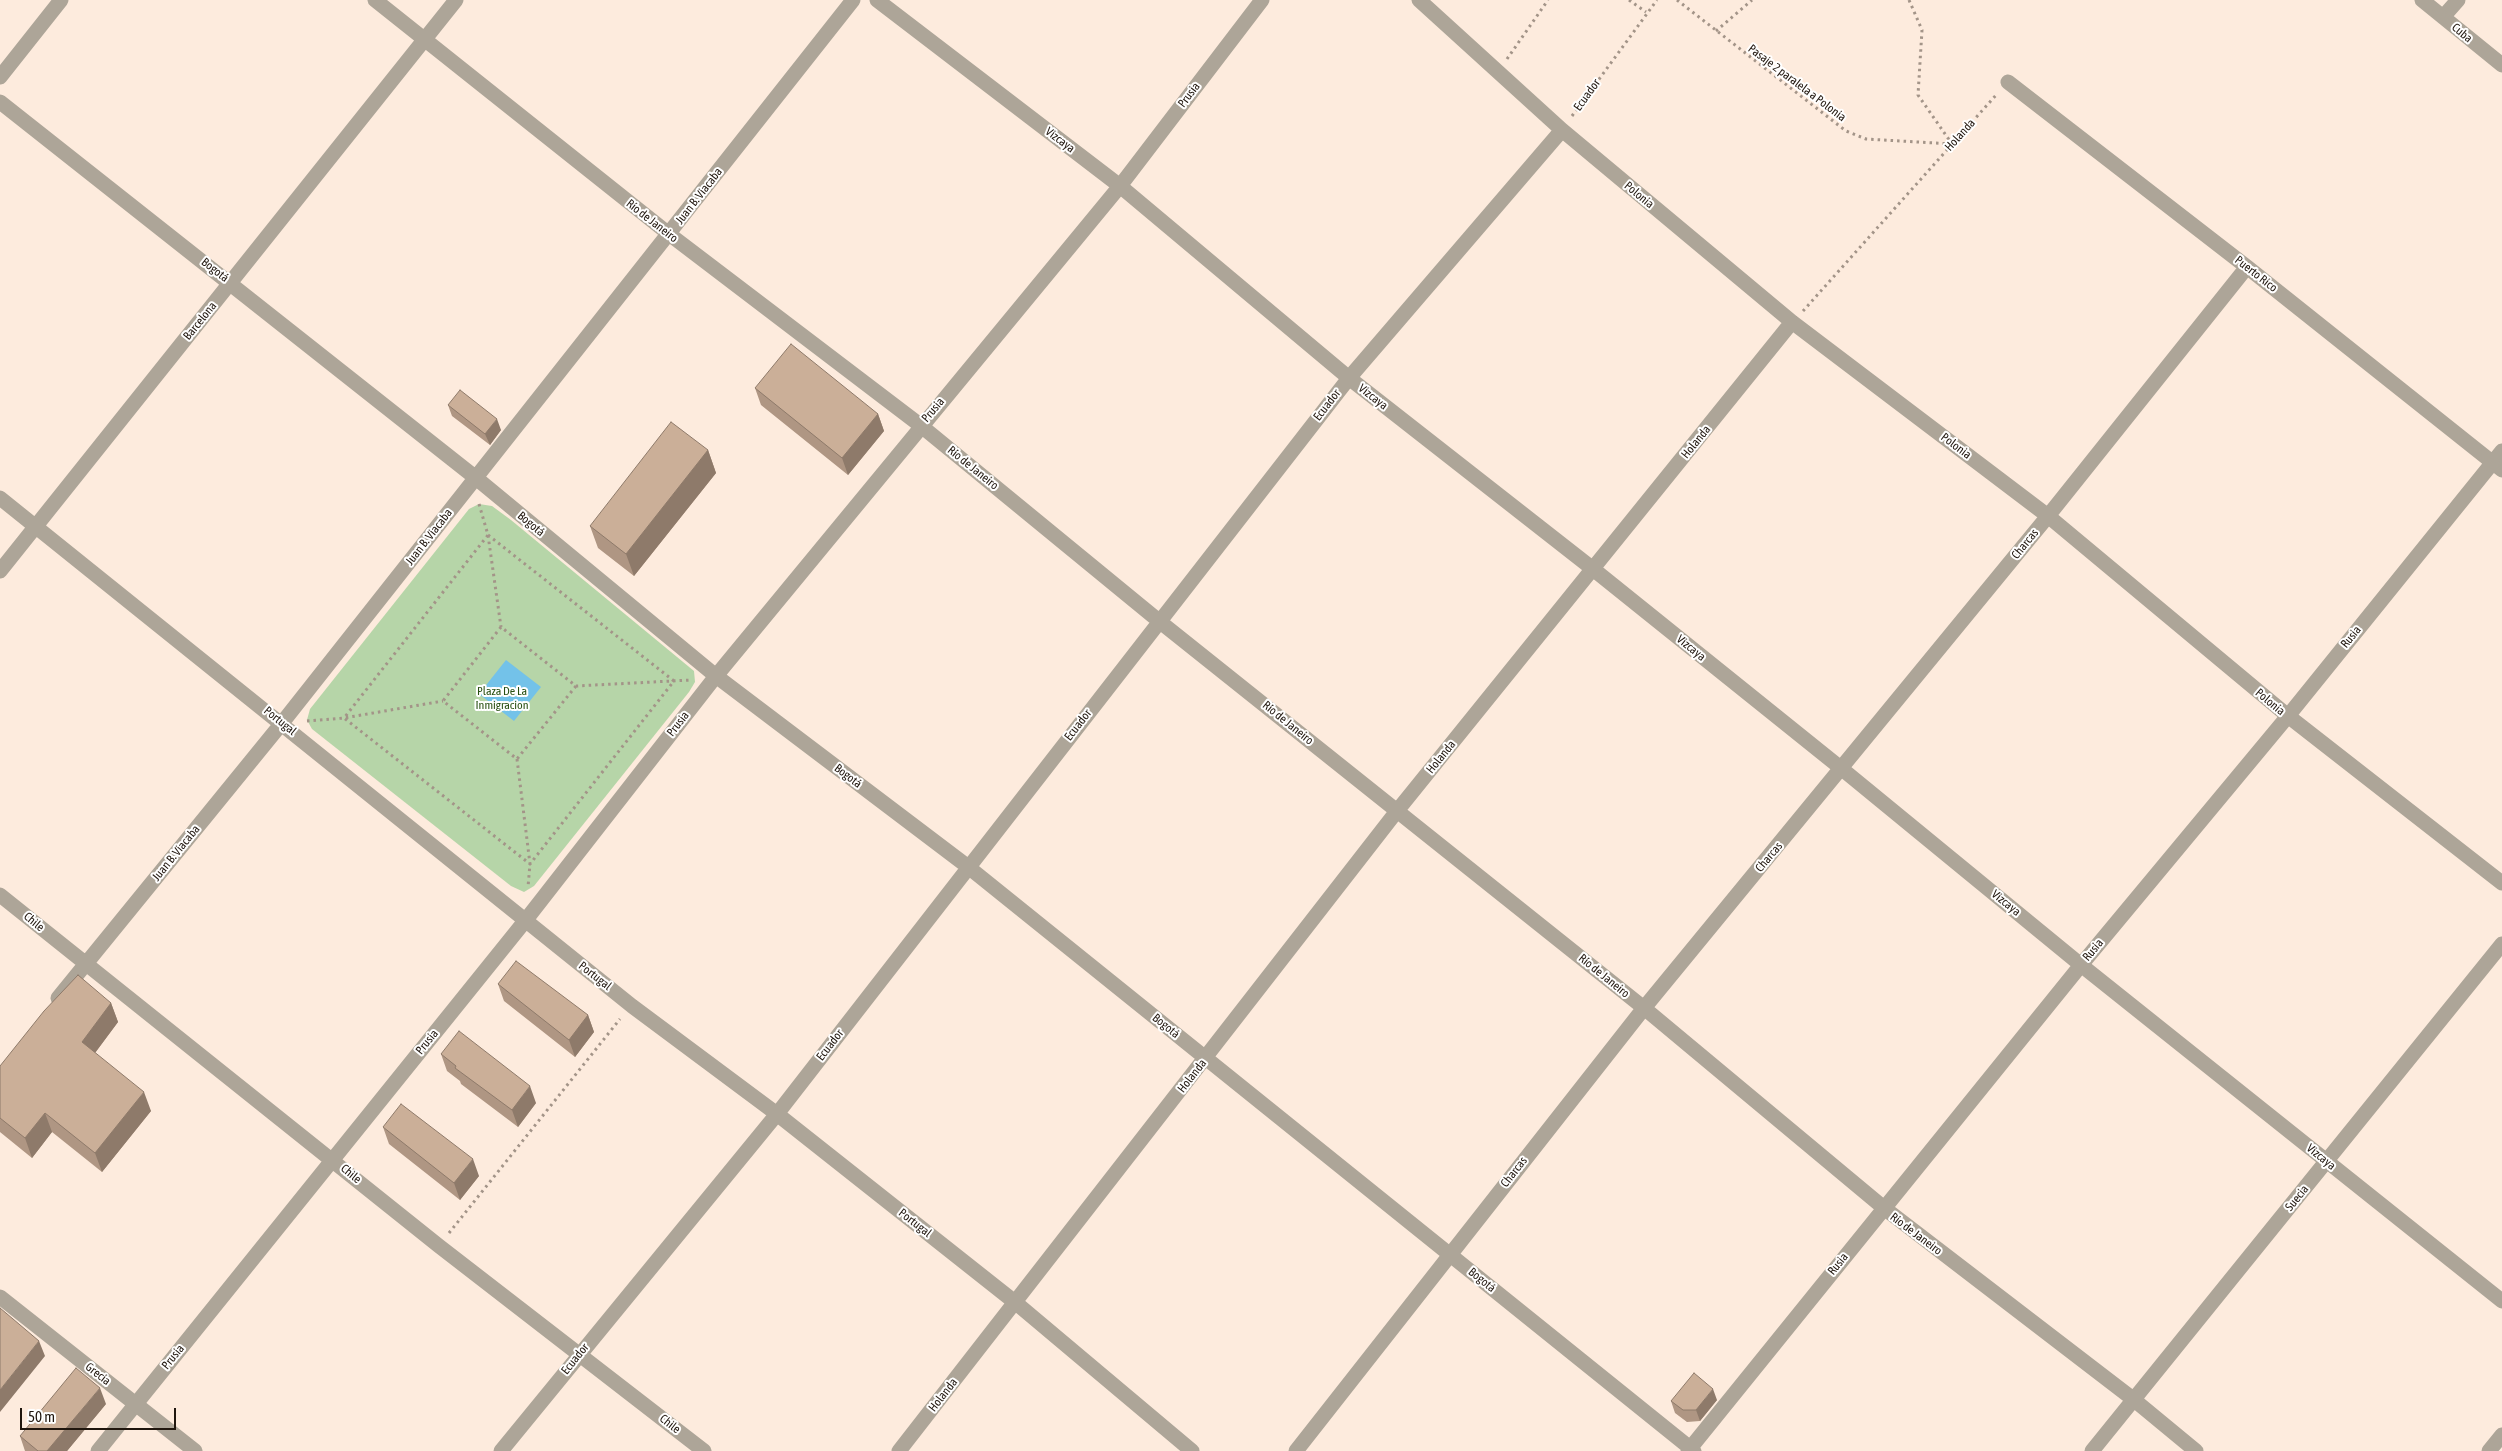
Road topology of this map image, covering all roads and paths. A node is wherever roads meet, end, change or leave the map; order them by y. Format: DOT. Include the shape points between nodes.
graph roads {
  1 [pos="61,0"];
  2 [pos="375,0"];
  3 [pos="456,0"];
  4 [pos="853,0"];
  5 [pos="877,0"];
  6 [pos="1262,0"];
  7 [pos="1419,0"];
  8 [pos="1548,0"];
  9 [pos="1629,0"];
  10 [pos="1657,0"];
  11 [pos="1677,0"];
  12 [pos="1752,0"];
  13 [pos="1909,0"];
  14 [pos="2422,0"];
  15 [pos="2458,0"];
  16 [pos="1646,12"];
  17 [pos="2443,18"];
  18 [pos="1716,31"];
  19 [pos="425,40"];
  20 [pos="2502,65"];
  21 [pos="1498,71"];
  22 [pos="0,77"];
  23 [pos="2008,82"];
  24 [pos="0,102"];
  25 [pos="1562,130"];
  26 [pos="1952,144"];
  27 [pos="1120,186"];
  28 [pos="669,234"];
  29 [pos="2247,267"];
  30 [pos="230,282"];
  31 [pos="1792,322"];
  32 [pos="1349,378"];
  33 [pos="920,425"];
  34 [pos="2499,461"];
  35 [pos="476,478"];
  36 [pos="477,496"];
  37 [pos="0,498"];
  38 [pos="2048,516"];
  39 [pos="36,526"];
  40 [pos="488,535"];
  41 [pos="1593,569"];
  42 [pos="0,571"];
  43 [pos="1160,621"];
  44 [pos="501,627"];
  45 [pos="716,676"];
  46 [pos="674,681"];
  47 [pos="576,686"];
  48 [pos="443,701"];
  49 [pos="2288,716"];
  50 [pos="344,718"];
  51 [pos="306,721"];
  52 [pos="282,723"];
  53 [pos="518,760"];
  54 [pos="1842,769"];
  55 [pos="1397,811"];
  56 [pos="530,864"];
  57 [pos="967,866"];
  58 [pos="2502,882"];
  59 [pos="528,888"];
  60 [pos="0,895"];
  61 [pos="525,921"];
  62 [pos="2502,944"];
  63 [pos="86,964"];
  64 [pos="2081,965"];
  65 [pos="632,1006"];
  66 [pos="1644,1008"];
  67 [pos="49,1010"];
  68 [pos="1206,1058"];
  69 [pos="777,1114"];
  70 [pos="332,1159"];
  71 [pos="2327,1161"];
  72 [pos="1884,1208"];
  73 [pos="439,1246"];
  74 [pos="1450,1254"];
  75 [pos="0,1297"];
  76 [pos="2502,1301"];
  77 [pos="1016,1303"];
  78 [pos="580,1353"];
  79 [pos="2133,1399"];
  80 [pos="136,1404"];
  81 [pos="2502,1435"];
  82 [pos="1691,1450"];
  83 [pos="98,1451"];
  84 [pos="195,1451"];
  85 [pos="501,1451"];
  86 [pos="704,1451"];
  87 [pos="899,1451"];
  88 [pos="1192,1451"];
  89 [pos="1296,1451"];
  90 [pos="2092,1451"];
  91 [pos="2196,1451"];
  92 [pos="2490,1451"];
  1 -- 22 [label="street"];
  2 -- 19 [label="street, Río de Janeiro"];
  3 -- 19 [label="street, Barcelona"];
  4 -- 28 [label="street, Juan B. Viacaba"];
  5 -- 27 [label="street, Vizcaya"];
  6 -- 27 [label="street, Prusia"];
  7 -- 21 [label="street, Polonia"];
  8 -- 21 [label="path"];
  9 -- 16 [label="path"];
  10 -- 16 [label="path, Ecuador"];
  11 -- 18 [label="path, Pasaje 2 paralela a Polonia"];
  12 -- 18 [label="path"];
  13 -- 26 [label="path" via="1922,30 1918,95"];
  14 -- 17 [label="street, Cuba"];
  15 -- 17 [label="street"];
  16 -- 25 [label="path, Ecuador"];
  17 -- 20 [label="street, Cuba"];
  18 -- 26 [label="path, Pasaje 2 paralela a Polonia" via="1846,131 1866,139"];
  19 -- 28 [label="street, Río de Janeiro"];
  19 -- 30 [label="street, Barcelona"];
  21 -- 25 [label="street, Polonia"];
  23 -- 26 [label="path, Holanda"];
  23 -- 29 [label="street, Puerto Rico"];
  24 -- 30 [label="street, Bogotá"];
  25 -- 31 [label="street, Polonia"];
  25 -- 32 [label="street, Ecuador"];
  26 -- 31 [label="path, Holanda"];
  27 -- 32 [label="street, Vizcaya"];
  27 -- 33 [label="street, Prusia"];
  28 -- 33 [label="street, Río de Janeiro"];
  28 -- 35 [label="street, Juan B. Viacaba"];
  29 -- 34 [label="street, Puerto Rico"];
  29 -- 38 [label="street, Charcas"];
  30 -- 35 [label="street, Bogotá"];
  30 -- 39 [label="street, Barcelona"];
  31 -- 38 [label="street, Polonia"];
  31 -- 41 [label="street, Holanda"];
  32 -- 41 [label="street, Vizcaya"];
  32 -- 43 [label="street, Ecuador"];
  33 -- 43 [label="street, Río de Janeiro"];
  33 -- 45 [label="street, Prusia"];
  34 -- 49 [label="street, Rusia"];
  35 -- 45 [label="street, Bogotá"];
  35 -- 52 [label="street, Juan B. Viacaba"];
  36 -- 40 [label="path"];
  37 -- 39 [label="street, Portugal"];
  38 -- 49 [label="street, Polonia"];
  38 -- 54 [label="street, Charcas"];
  39 -- 42 [label="street, Barcelona"];
  39 -- 52 [label="street, Portugal"];
  40 -- 44 [label="path"];
  40 -- 46 [label="path"];
  40 -- 50 [label="path"];
  41 -- 54 [label="street, Vizcaya"];
  41 -- 55 [label="street, Holanda"];
  43 -- 55 [label="street, Río de Janeiro"];
  43 -- 57 [label="street, Ecuador"];
  44 -- 47 [label="path"];
  44 -- 48 [label="path"];
  45 -- 57 [label="street, Bogotá"];
  45 -- 61 [label="street, Prusia"];
  46 -- 47 [label="path"];
  46 -- 56 [label="path"];
  47 -- 53 [label="path"];
  48 -- 50 [label="path"];
  48 -- 53 [label="path"];
  49 -- 58 [label="street, Polonia"];
  49 -- 64 [label="street, Rusia"];
  50 -- 51 [label="path"];
  50 -- 56 [label="path"];
  52 -- 61 [label="street, Portugal"];
  52 -- 63 [label="street, Juan B. Viacaba"];
  53 -- 56 [label="path"];
  54 -- 64 [label="street, Vizcaya"];
  54 -- 66 [label="street, Charcas"];
  55 -- 66 [label="street, Río de Janeiro"];
  55 -- 68 [label="street, Holanda"];
  56 -- 59 [label="path"];
  57 -- 68 [label="street, Bogotá"];
  57 -- 69 [label="street, Ecuador"];
  60 -- 63 [label="street, Chile"];
  61 -- 65 [label="street, Portugal"];
  61 -- 70 [label="street, Prusia"];
  62 -- 71 [label="street, Suecia"];
  63 -- 67 [label="street, Juan B. Viacaba"];
  63 -- 70 [label="street, Chile"];
  64 -- 71 [label="street, Vizcaya"];
  64 -- 72 [label="street, Rusia"];
  65 -- 69 [label="street, Portugal"];
  65 -- 73 [label="path"];
  66 -- 72 [label="street, Río de Janeiro"];
  66 -- 74 [label="street, Charcas"];
  68 -- 74 [label="street, Bogotá"];
  68 -- 77 [label="street, Holanda"];
  69 -- 77 [label="street, Portugal"];
  69 -- 78 [label="street, Ecuador"];
  70 -- 73 [label="street, Chile"];
  70 -- 80 [label="street, Prusia"];
  71 -- 76 [label="street, Vizcaya"];
  71 -- 79 [label="street, Suecia"];
  72 -- 79 [label="street, Río de Janeiro"];
  72 -- 82 [label="street, Rusia"];
  73 -- 78 [label="street, Chile"];
  74 -- 82 [label="street, Bogotá"];
  74 -- 89 [label="street, Charcas"];
  75 -- 80 [label="street, Grecia"];
  77 -- 87 [label="street, Holanda"];
  77 -- 88 [label="street, Portugal"];
  78 -- 85 [label="street, Ecuador"];
  78 -- 86 [label="street, Chile"];
  79 -- 90 [label="street, Suecia"];
  79 -- 91 [label="street, Río de Janeiro"];
  80 -- 83 [label="street, Prusia"];
  80 -- 84 [label="street, Grecia"];
  81 -- 92 [label="street"];
}
